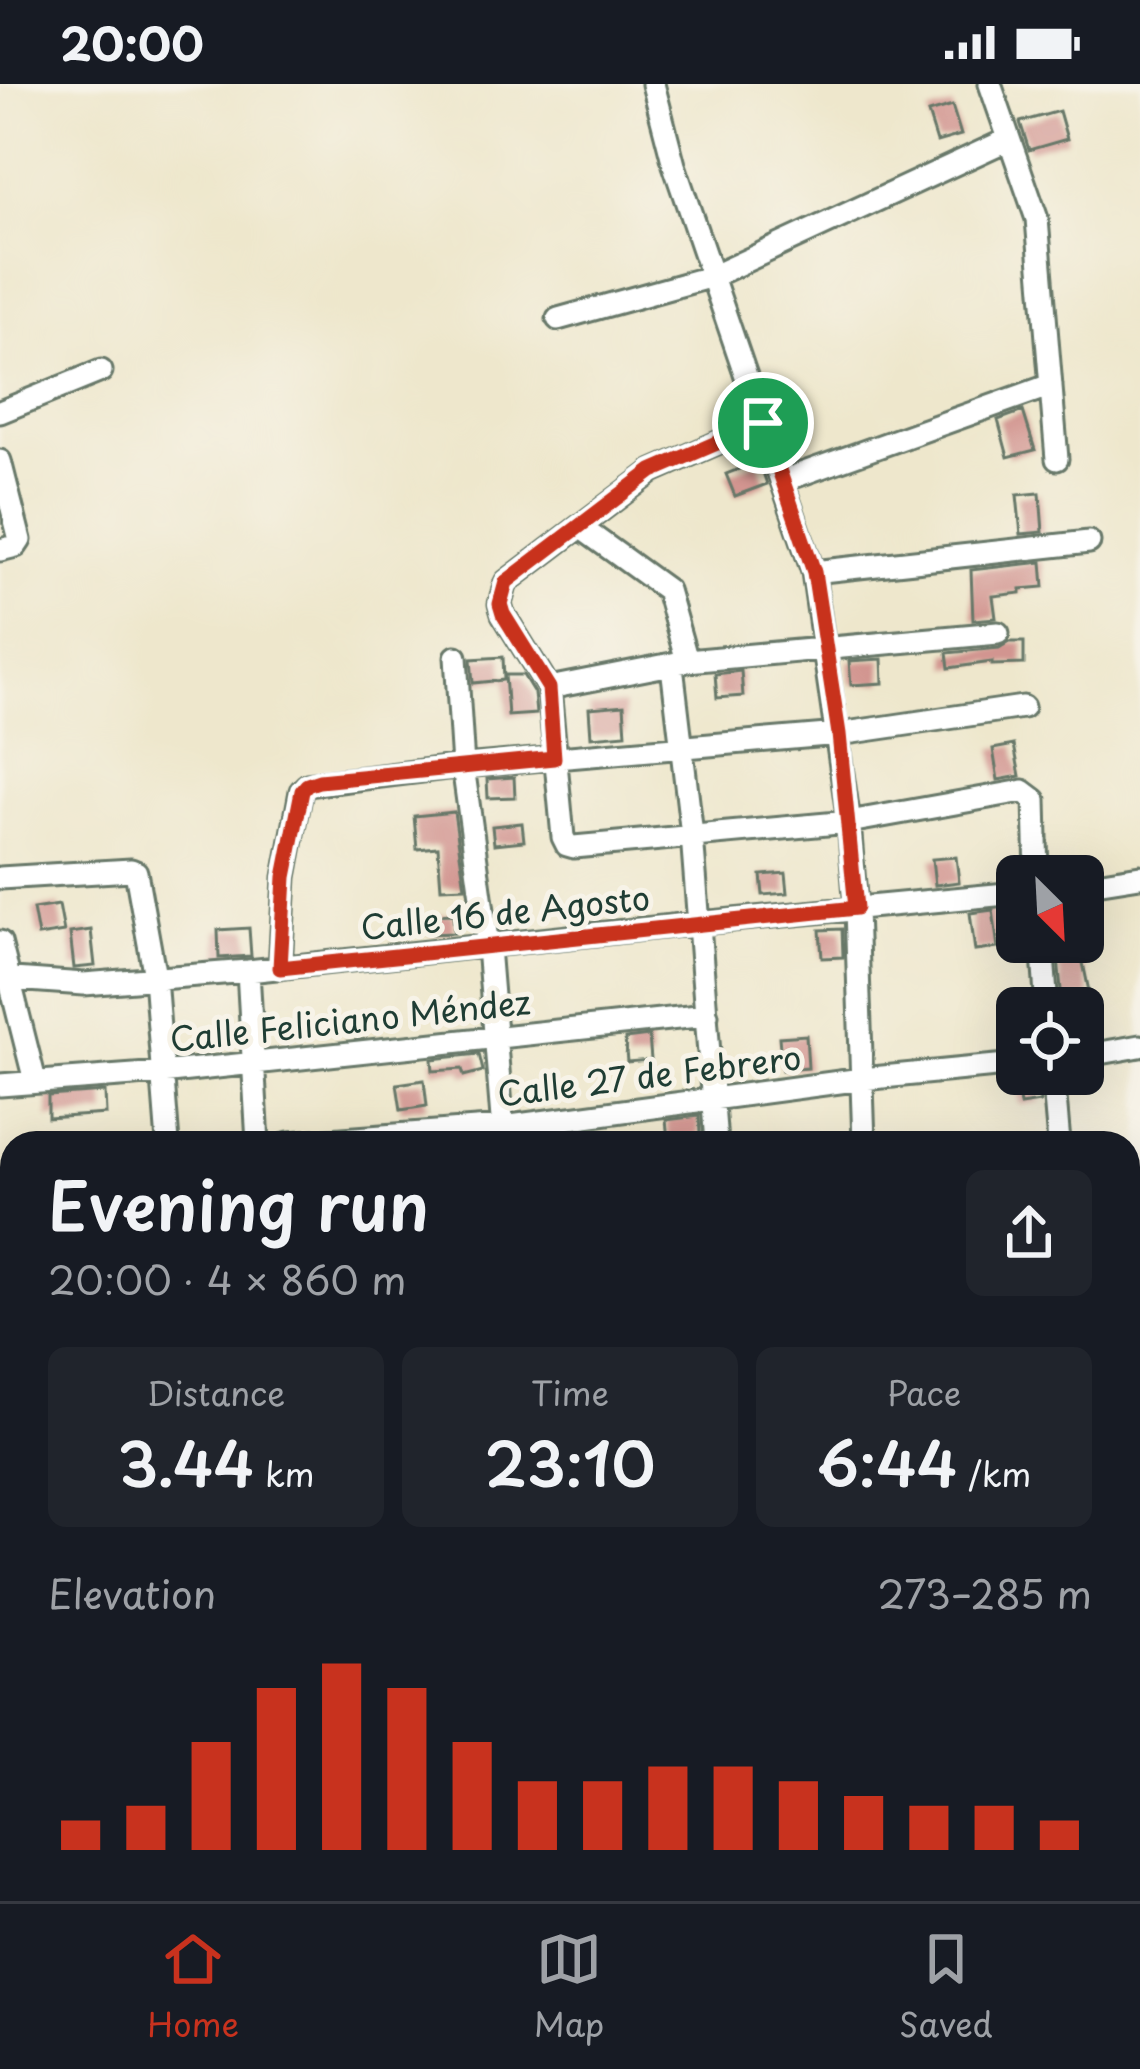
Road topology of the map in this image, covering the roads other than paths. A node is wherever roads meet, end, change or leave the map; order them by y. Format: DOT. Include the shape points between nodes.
graph roads {
  1 [pos="653,84"];
  2 [pos="989,84"];
  3 [pos="1009,139"];
  4 [pos="713,276"];
  5 [pos="558,319"];
  6 [pos="101,371"];
  7 [pos="1051,385"];
  8 [pos="0,412"];
  9 [pos="763,423"];
  10 [pos="1057,459"];
  11 [pos="0,461"];
  12 [pos="782,481"];
  13 [pos="580,527"];
  14 [pos="1089,542"];
  15 [pos="0,550"];
  16 [pos="814,572"];
  17 [pos="998,633"];
  18 [pos="826,649"];
  19 [pos="456,657"];
  20 [pos="680,663"];
  21 [pos="549,688"];
  22 [pos="1023,707"];
  23 [pos="839,734"];
  24 [pos="681,747"];
  25 [pos="554,758"];
  26 [pos="463,766"];
  27 [pos="849,822"];
  28 [pos="692,835"];
  29 [pos="1036,855"];
  30 [pos="1140,876"];
  31 [pos="0,878"];
  32 [pos="1104,882"];
  33 [pos="996,895"];
  34 [pos="856,908"];
  35 [pos="700,923"];
  36 [pos="0,941"];
  37 [pos="488,947"];
  38 [pos="280,968"];
  39 [pos="248,971"];
  40 [pos="155,977"];
  41 [pos="5,978"];
  42 [pos="707,1015"];
  43 [pos="493,1036"];
  44 [pos="1140,1046"];
  45 [pos="1104,1052"];
  46 [pos="253,1062"];
  47 [pos="996,1066"];
  48 [pos="161,1073"];
  49 [pos="862,1078"];
  50 [pos="35,1081"];
  51 [pos="0,1085"];
  52 [pos="1055,1095"];
  53 [pos="713,1100"];
  54 [pos="167,1131"];
  55 [pos="258,1131"];
  56 [pos="503,1131"];
  57 [pos="527,1131"];
  58 [pos="715,1131"];
  59 [pos="864,1131"];
  60 [pos="1059,1131"];
  1 -- 4 [label="street"];
  2 -- 3 [label="street"];
  3 -- 4 [label="street"];
  3 -- 7 [label="street" via="1037,219"];
  4 -- 5 [label="street"];
  4 -- 9 [label="street"];
  6 -- 8 [label="street"];
  7 -- 10 [label="street"];
  7 -- 12 [label="street"];
  9 -- 12 [label="street"];
  9 -- 13 [label="street" via="652,471"];
  11 -- 15 [label="street" via="20,540"];
  12 -- 16 [label="street"];
  13 -- 20 [label="street" via="664,586"];
  13 -- 21 [label="street" via="502,591 503,614"];
  14 -- 16 [label="street"];
  16 -- 18 [label="street"];
  17 -- 18 [label="street"];
  18 -- 20 [label="street"];
  18 -- 23 [label="street"];
  19 -- 26 [label="street"];
  20 -- 21 [label="street"];
  20 -- 24 [label="street"];
  21 -- 25 [label="street"];
  22 -- 23 [label="street"];
  23 -- 24 [label="street"];
  23 -- 27 [label="street"];
  24 -- 25 [label="street"];
  24 -- 28 [label="street"];
  25 -- 26 [label="street"];
  25 -- 28 [label="street" via="567,844"];
  26 -- 37 [label="street"];
  26 -- 38 [label="street" via="307,785 285,877"];
  27 -- 28 [label="street"];
  27 -- 29 [label="street" via="1023,791 1035,800"];
  27 -- 34 [label="street"];
  28 -- 35 [label="street"];
  30 -- 32 [label="street"];
  31 -- 40 [label="street" via="136,872"];
  33 -- 34 [label="street, Calle 16 de Agosto"];
  34 -- 35 [label="street, Calle 16 de Agosto"];
  34 -- 49 [label="street"];
  35 -- 37 [label="street, Calle 16 de Agosto"];
  35 -- 42 [label="street"];
  36 -- 41 [label="street"];
  37 -- 38 [label="street, Calle 16 de Agosto"];
  37 -- 43 [label="street"];
  38 -- 39 [label="street, Calle 16 de Agosto"];
  39 -- 40 [label="street, Calle 16 de Agosto"];
  39 -- 46 [label="street"];
  40 -- 41 [label="street, Calle 16 de Agosto" via="85,984"];
  40 -- 48 [label="street"];
  41 -- 50 [label="street"];
  42 -- 43 [label="street, Calle Feliciano Méndez"];
  42 -- 53 [label="street"];
  43 -- 46 [label="street, Calle Feliciano Méndez"];
  43 -- 56 [label="street"];
  44 -- 45 [label="street"];
  46 -- 48 [label="street, Calle Feliciano Méndez"];
  46 -- 55 [label="street"];
  47 -- 49 [label="street, Calle 27 de Febrero"];
  48 -- 50 [label="street, Calle Feliciano Méndez"];
  48 -- 54 [label="street"];
  49 -- 53 [label="street, Calle 27 de Febrero"];
  49 -- 59 [label="street"];
  50 -- 51 [label="street, Calle Feliciano Méndez"];
  52 -- 60 [label="street"];
  53 -- 57 [label="street, Calle 27 de Febrero"];
  53 -- 58 [label="street"];
}
